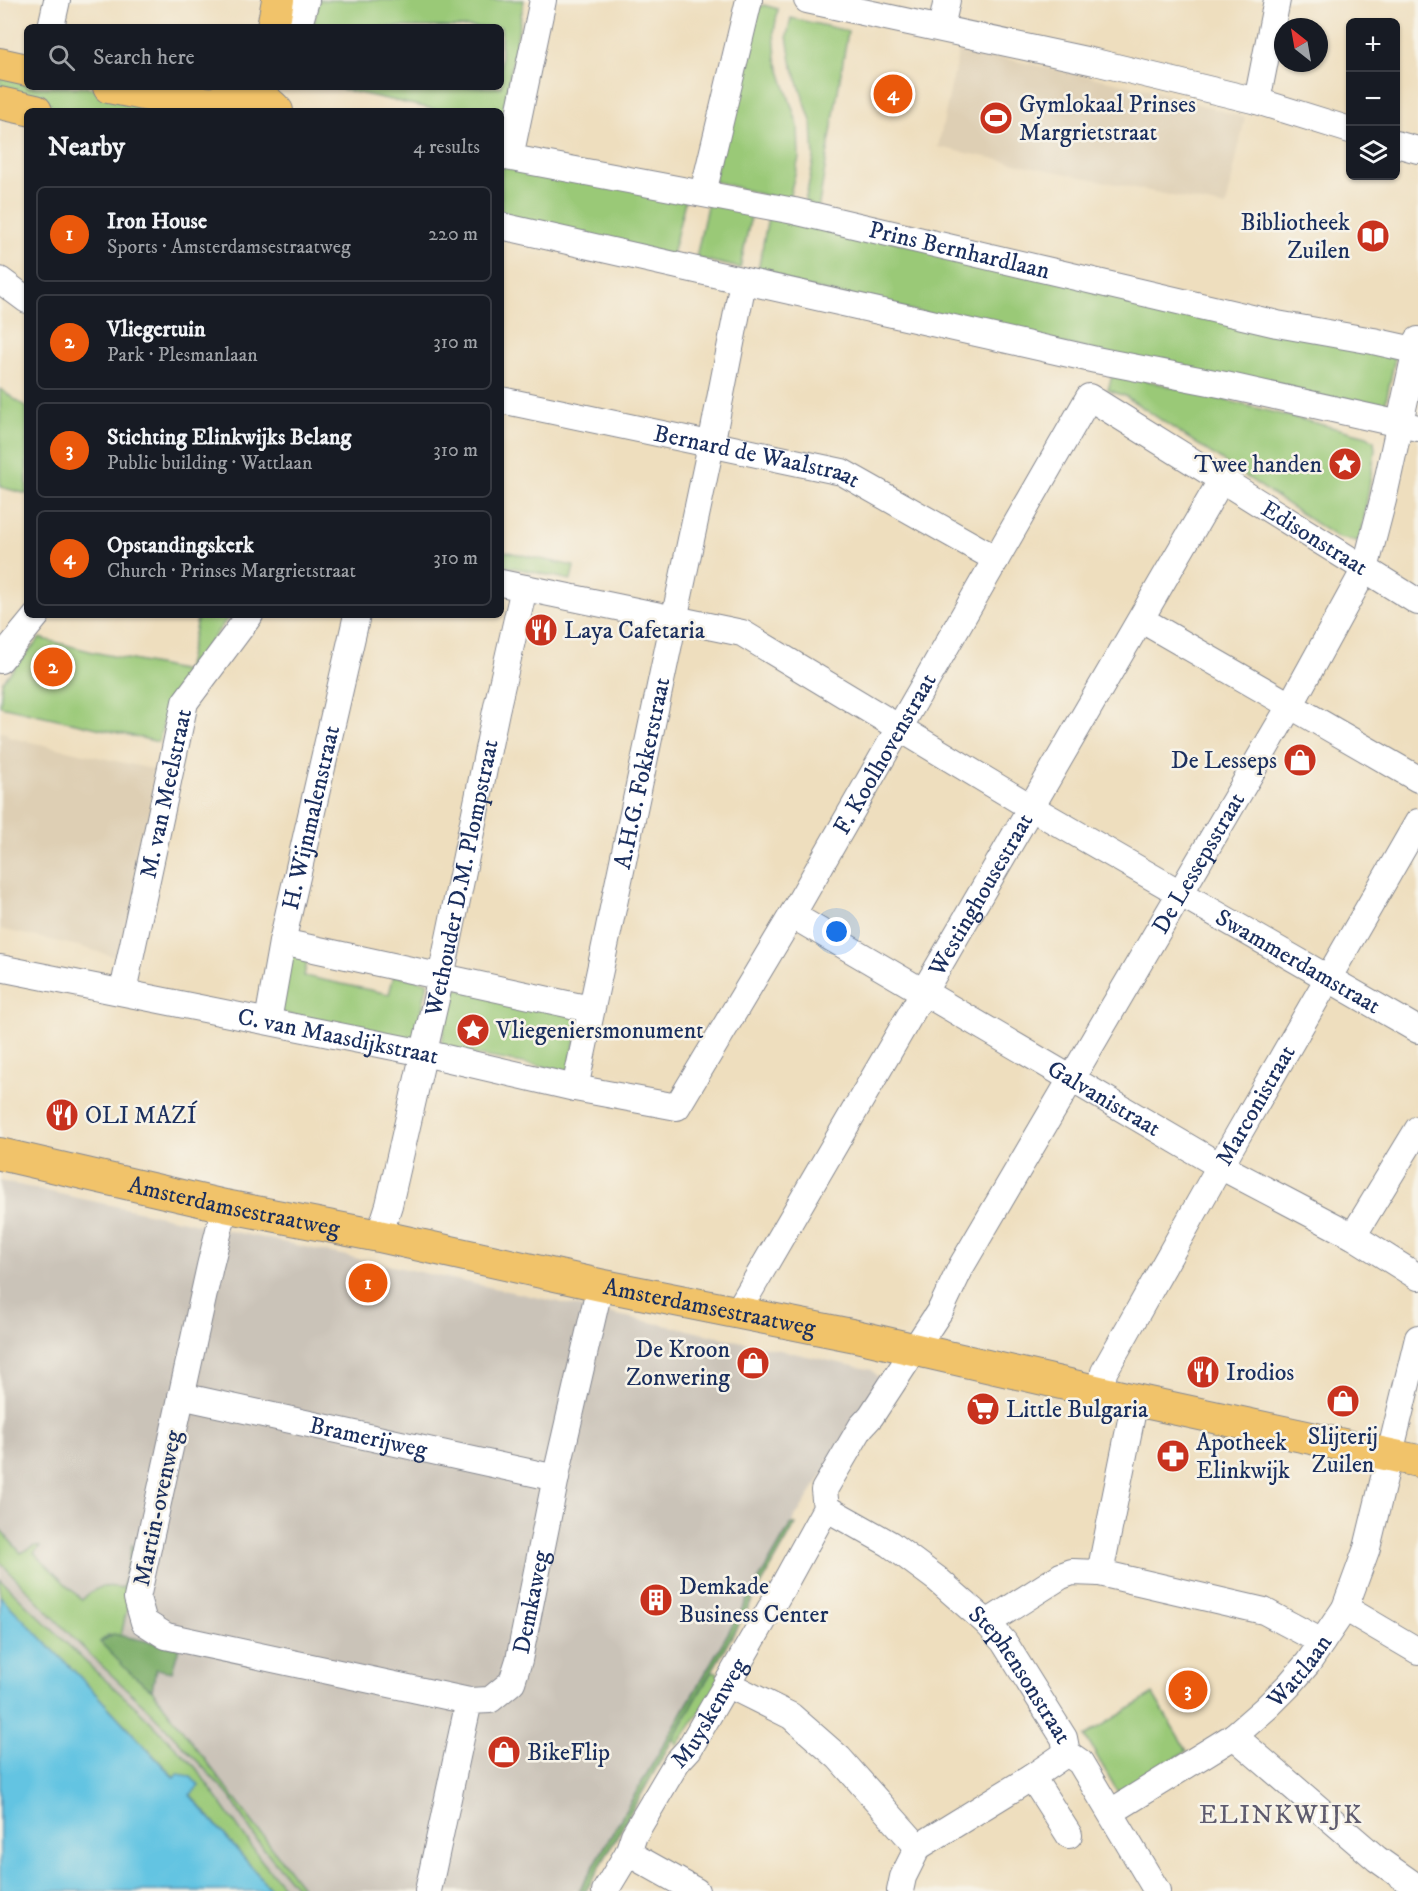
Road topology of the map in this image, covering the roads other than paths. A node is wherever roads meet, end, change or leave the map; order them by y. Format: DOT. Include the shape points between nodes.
graph roads {
  1 [pos="57,0"];
  2 [pos="260,0"];
  3 [pos="278,0"];
  4 [pos="306,0"];
  5 [pos="543,0"];
  6 [pos="749,0"];
  7 [pos="807,0"];
  8 [pos="947,0"];
  9 [pos="1276,0"];
  10 [pos="52,24"];
  11 [pos="255,24"];
  12 [pos="274,24"];
  13 [pos="299,24"];
  14 [pos="940,28"];
  15 [pos="0,64"];
  16 [pos="24,69"];
  17 [pos="124,90"];
  18 [pos="243,98"];
  19 [pos="1257,101"];
  20 [pos="0,103"];
  21 [pos="24,108"];
  22 [pos="1346,129"];
  23 [pos="1400,145"];
  24 [pos="1418,150"];
  25 [pos="506,156"];
  26 [pos="703,193"];
  27 [pos="504,227"];
  28 [pos="0,280"];
  29 [pos="743,282"];
  30 [pos="24,298"];
  31 [pos="1417,347"];
  32 [pos="1089,397"];
  33 [pos="504,401"];
  34 [pos="1409,426"];
  35 [pos="711,444"];
  36 [pos="1222,479"];
  37 [pos="996,559"];
  38 [pos="1365,569"];
  39 [pos="512,586"];
  40 [pos="1418,602"];
  41 [pos="35,618"];
  42 [pos="248,618"];
  43 [pos="356,618"];
  44 [pos="674,618"];
  45 [pos="1142,620"];
  46 [pos="0,660"];
  47 [pos="1290,706"];
  48 [pos="900,727"];
  49 [pos="1418,779"];
  50 [pos="1032,808"];
  51 [pos="1418,822"];
  52 [pos="1180,893"];
  53 [pos="792,915"];
  54 [pos="282,942"];
  55 [pos="0,968"];
  56 [pos="441,977"];
  57 [pos="1329,978"];
  58 [pos="123,991"];
  59 [pos="923,992"];
  60 [pos="590,1009"];
  61 [pos="268,1021"];
  62 [pos="1418,1030"];
  63 [pos="424,1053"];
  64 [pos="1071,1080"];
  65 [pos="575,1088"];
  66 [pos="676,1107"];
  67 [pos="1418,1129"];
  68 [pos="0,1154"];
  69 [pos="1220,1166"];
  70 [pos="225,1206"];
  71 [pos="379,1236"];
  72 [pos="1353,1236"];
  73 [pos="1418,1277"];
  74 [pos="600,1286"];
  75 [pos="738,1311"];
  76 [pos="1418,1338"];
  77 [pos="915,1349"];
  78 [pos="1101,1392"];
  79 [pos="181,1396"];
  80 [pos="1135,1400"];
  81 [pos="1403,1458"];
  82 [pos="556,1478"];
  83 [pos="826,1508"];
  84 [pos="1100,1573"];
  85 [pos="1345,1608"];
  86 [pos="987,1623"];
  87 [pos="1322,1642"];
  88 [pos="1418,1651"];
  89 [pos="727,1684"];
  90 [pos="469,1701"];
  91 [pos="1234,1736"];
  92 [pos="1067,1753"];
  93 [pos="1032,1777"];
  94 [pos="1111,1812"];
  95 [pos="1069,1835"];
  96 [pos="918,1847"];
  97 [pos="628,1852"];
  98 [pos="1418,1888"];
  99 [pos="428,1891"];
  100 [pos="605,1891"];
  101 [pos="696,1891"];
  102 [pos="900,1891"];
  103 [pos="1157,1891"];
  1 -- 10 [label="street"];
  2 -- 11 [label="main road"];
  3 -- 12 [label="main road"];
  4 -- 13 [label="street"];
  5 -- 25 [label="street"];
  6 -- 26 [label="street"];
  7 -- 14 [label="street"];
  8 -- 14 [label="street"];
  9 -- 19 [label="street"];
  14 -- 19 [label="street"];
  15 -- 16 [label="main road"];
  17 -- 18 [label="main road" via="180,102"];
  19 -- 22 [label="street"];
  20 -- 21 [label="main road"];
  23 -- 24 [label="street"];
  25 -- 26 [label="street, Prins Bernhardlaan"];
  26 -- 31 [label="street, Prins Bernhardlaan" via="1277,324"];
  27 -- 29 [label="street"];
  28 -- 30 [label="street"];
  29 -- 34 [label="street"];
  29 -- 35 [label="street, A.H.G. Fokkerstraat"];
  31 -- 34 [label="street, De Lessepsstraat"];
  32 -- 36 [label="street, Edisonstraat"];
  32 -- 37 [label="street, F. Koolhovenstraat"];
  33 -- 35 [label="street, Bernard de Waalstraat"];
  34 -- 38 [label="street, De Lessepsstraat"];
  35 -- 37 [label="street, Bernard de Waalstraat" via="842,472"];
  35 -- 44 [label="street, A.H.G. Fokkerstraat"];
  36 -- 38 [label="street, Edisonstraat"];
  36 -- 45 [label="street, Westinghousestraat"];
  37 -- 48 [label="street, F. Koolhovenstraat"];
  38 -- 40 [label="street, Edisonstraat"];
  38 -- 47 [label="street, De Lessepsstraat"];
  39 -- 44 [label="street, Swammerdamstraat"];
  39 -- 56 [label="street, Wethouder D.M. Plompstraat" via="496,711"];
  41 -- 46 [label="street"];
  42 -- 58 [label="street, M. van Meelstraat" via="185,702"];
  43 -- 54 [label="street, H. Wijnmalenstraat"];
  44 -- 48 [label="street, Swammerdamstraat" via="742,633"];
  44 -- 60 [label="street, A.H.G. Fokkerstraat"];
  45 -- 47 [label="street"];
  45 -- 50 [label="street, Westinghousestraat"];
  47 -- 49 [label="street"];
  47 -- 52 [label="street, De Lessepsstraat"];
  48 -- 50 [label="street, Swammerdamstraat"];
  48 -- 53 [label="street, F. Koolhovenstraat"];
  50 -- 52 [label="street, Swammerdamstraat"];
  50 -- 59 [label="street, Westinghousestraat"];
  51 -- 57 [label="street, Marconistraat"];
  52 -- 57 [label="street, Swammerdamstraat"];
  52 -- 64 [label="street, De Lessepsstraat"];
  53 -- 59 [label="street, Galvanistraat"];
  53 -- 66 [label="street, F. Koolhovenstraat"];
  54 -- 56 [label="street"];
  54 -- 61 [label="street, H. Wijnmalenstraat"];
  55 -- 58 [label="street, C. van Maasdijkstraat"];
  56 -- 60 [label="street"];
  56 -- 63 [label="street, Wethouder D.M. Plompstraat"];
  57 -- 62 [label="street, Swammerdamstraat"];
  57 -- 69 [label="street, Marconistraat"];
  58 -- 61 [label="street, C. van Maasdijkstraat"];
  59 -- 64 [label="street, Galvanistraat"];
  59 -- 75 [label="street, Westinghousestraat"];
  60 -- 65 [label="street, A.H.G. Fokkerstraat"];
  61 -- 63 [label="street, C. van Maasdijkstraat"];
  63 -- 65 [label="street, C. van Maasdijkstraat"];
  63 -- 71 [label="street, Wethouder D.M. Plompstraat"];
  64 -- 69 [label="street, Galvanistraat"];
  64 -- 77 [label="street, De Lessepsstraat"];
  65 -- 66 [label="street, C. van Maasdijkstraat"];
  67 -- 72 [label="street"];
  68 -- 70 [label="main road, Amsterdamsestraatweg"];
  69 -- 72 [label="street, Galvanistraat"];
  69 -- 78 [label="street, Marconistraat" via="1104,1372"];
  70 -- 71 [label="main road, Amsterdamsestraatweg"];
  70 -- 79 [label="street, Martin-ovenweg"];
  71 -- 74 [label="main road, Amsterdamsestraatweg"];
  72 -- 73 [label="street, Galvanistraat"];
  74 -- 75 [label="main road, Amsterdamsestraatweg"];
  74 -- 82 [label="street, Demkaweg"];
  75 -- 77 [label="main road, Amsterdamsestraatweg"];
  76 -- 81 [label="street, Wattlaan" via="1396,1434"];
  77 -- 78 [label="main road, Amsterdamsestraatweg"];
  77 -- 83 [label="street, Muyskenweg" via="861,1427 824,1490"];
  78 -- 80 [label="main road, Amsterdamsestraatweg"];
  79 -- 82 [label="street, Bramerijweg"];
  79 -- 90 [label="street, Martin-ovenweg" via="137,1598 144,1622 166,1636"];
  80 -- 81 [label="main road, Amsterdamsestraatweg"];
  80 -- 84 [label="street"];
  81 -- 85 [label="street, Wattlaan"];
  82 -- 90 [label="street, Demkaweg" via="512,1683 490,1700"];
  83 -- 86 [label="street, Stephensonstraat" via="890,1544"];
  83 -- 89 [label="street, Muyskenweg"];
  84 -- 86 [label="street" via="1072,1572 1060,1576"];
  84 -- 87 [label="street" via="1264,1611"];
  85 -- 87 [label="street, Wattlaan"];
  85 -- 88 [label="street"];
  86 -- 92 [label="street, Stephensonstraat" via="1024,1672 1064,1738"];
  87 -- 91 [label="street, Wattlaan" via="1290,1685"];
  89 -- 96 [label="street" via="791,1716 839,1758"];
  89 -- 97 [label="street, Muyskenweg" via="689,1749 677,1762"];
  90 -- 99 [label="street"];
  91 -- 94 [label="street, Wattlaan"];
  91 -- 98 [label="street" via="1377,1859"];
  92 -- 93 [label="street"];
  92 -- 94 [label="street, Stephensonstraat" via="1080,1762"];
  93 -- 95 [label="street"];
  93 -- 96 [label="street"];
  94 -- 103 [label="street, Stephensonstraat"];
  96 -- 102 [label="street"];
  97 -- 100 [label="street, Muyskenweg"];
  97 -- 101 [label="street"];
}
